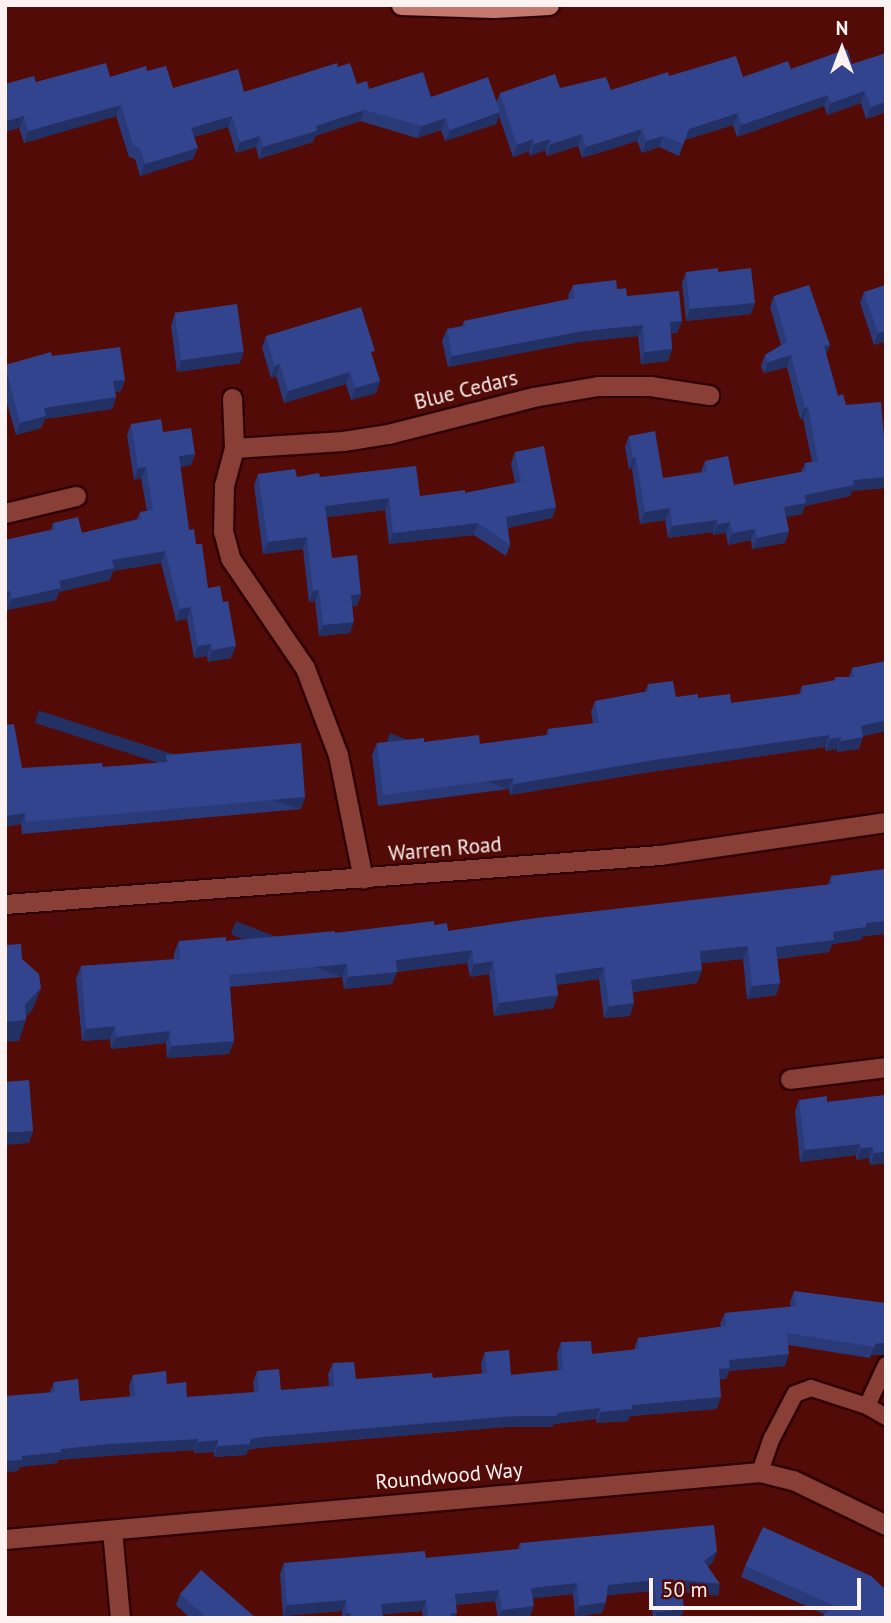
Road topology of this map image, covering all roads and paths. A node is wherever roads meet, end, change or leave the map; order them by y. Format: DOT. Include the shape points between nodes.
graph roads {
  1 [pos="401,5"];
  2 [pos="549,5"];
  3 [pos="428,6"];
  4 [pos="709,395"];
  5 [pos="232,398"];
  6 [pos="234,448"];
  7 [pos="76,496"];
  8 [pos="5,513"];
  9 [pos="886,822"];
  10 [pos="363,879"];
  11 [pos="5,904"];
  12 [pos="886,1067"];
  13 [pos="790,1079"];
  14 [pos="886,1366"];
  15 [pos="867,1406"];
  16 [pos="886,1417"];
  17 [pos="760,1472"];
  18 [pos="886,1525"];
  19 [pos="111,1530"];
  20 [pos="5,1539"];
  21 [pos="120,1618"];
  1 -- 3 [label="main road"];
  2 -- 3 [label="main road"];
  4 -- 6 [label="street, Blue Cedars" via="650,386 598,386 343,442"];
  5 -- 6 [label="street"];
  6 -- 10 [label="street" via="224,485 223,531 230,558 305,668 338,755"];
  7 -- 8 [label="street"];
  9 -- 10 [label="street, Warren Road" via="660,855"];
  10 -- 11 [label="street, Warren Road"];
  12 -- 13 [label="street"];
  14 -- 15 [label="lane"];
  15 -- 16 [label="lane"];
  15 -- 17 [label="lane" via="811,1388 794,1394"];
  17 -- 18 [label="street, Roundwood Way" via="793,1480"];
  17 -- 19 [label="street, Roundwood Way"];
  19 -- 20 [label="street, Roundwood Way"];
  19 -- 21 [label="street"];
}
